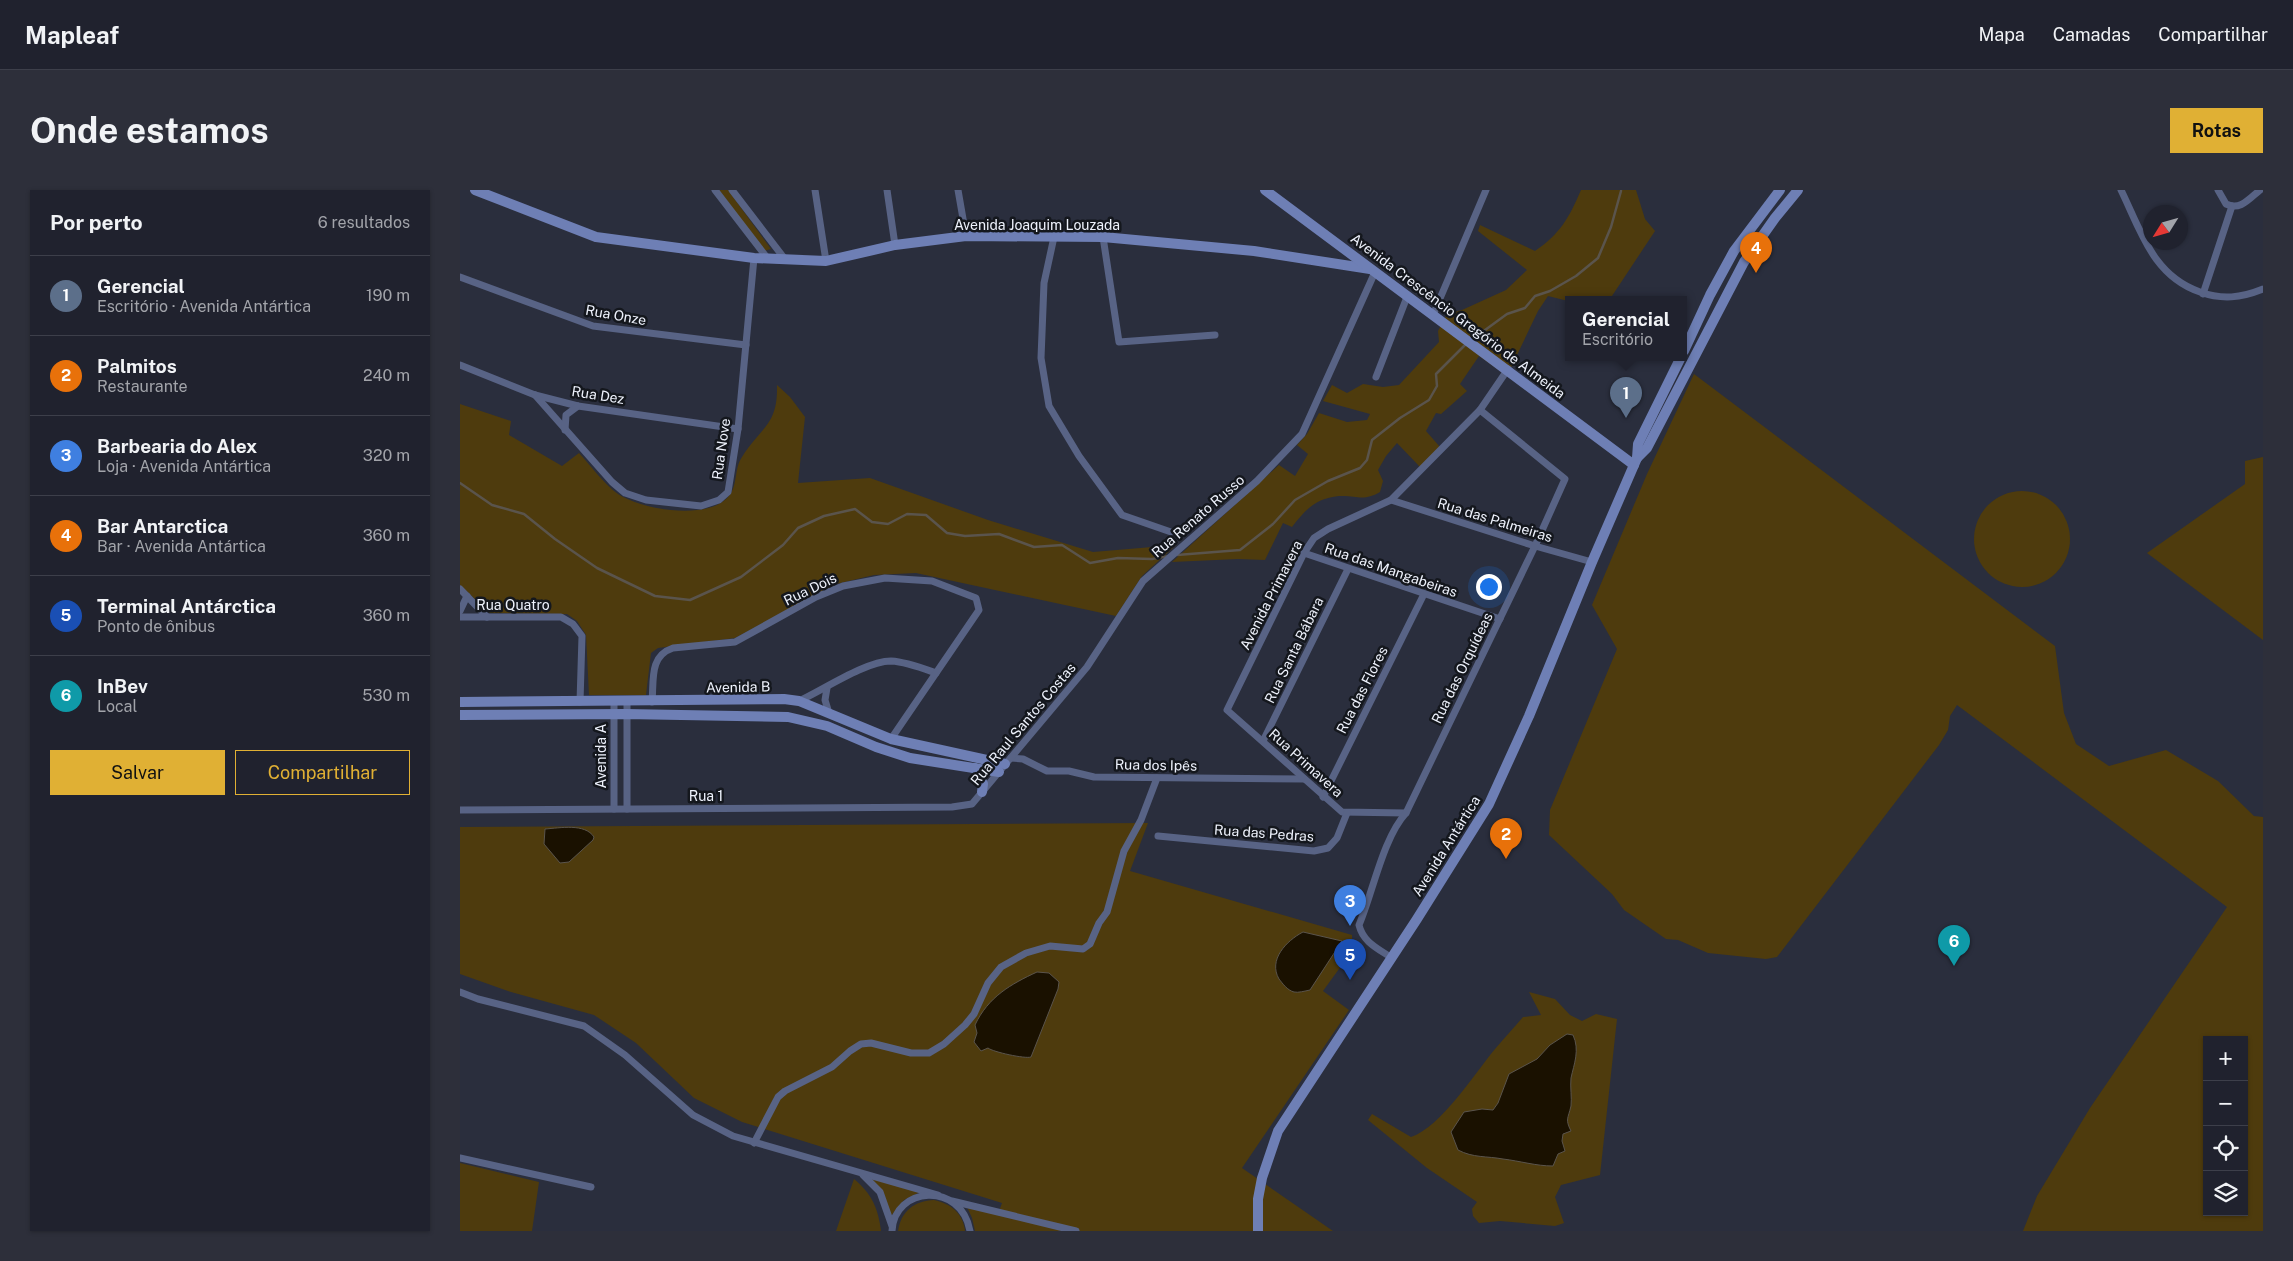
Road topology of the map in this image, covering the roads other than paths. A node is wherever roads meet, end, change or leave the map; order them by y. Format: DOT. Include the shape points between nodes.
graph roads {
  1 [pos="475,190"];
  2 [pos="716,190"];
  3 [pos="732,190"];
  4 [pos="815,190"];
  5 [pos="887,190"];
  6 [pos="958,190"];
  7 [pos="1265,190"];
  8 [pos="1486,190"];
  9 [pos="1780,190"];
  10 [pos="1798,190"];
  11 [pos="2121,190"];
  12 [pos="2218,190"];
  13 [pos="2260,190"];
  14 [pos="2232,206"];
  15 [pos="1745,235"];
  16 [pos="966,236"];
  17 [pos="1054,237"];
  18 [pos="1103,237"];
  19 [pos="895,245"];
  20 [pos="754,258"];
  21 [pos="784,258"];
  22 [pos="768,259"];
  23 [pos="826,261"];
  24 [pos="1372,270"];
  25 [pos="460,277"];
  26 [pos="1733,282"];
  27 [pos="2263,289"];
  28 [pos="2203,294"];
  29 [pos="1408,297"];
  30 [pos="1433,315"];
  31 [pos="1215,335"];
  32 [pos="746,345"];
  33 [pos="1687,345"];
  34 [pos="1679,361"];
  35 [pos="460,365"];
  36 [pos="1508,370"];
  37 [pos="1376,377"];
  38 [pos="535,395"];
  39 [pos="578,406"];
  40 [pos="1480,410"];
  41 [pos="738,429"];
  42 [pos="565,430"];
  43 [pos="1635,462"];
  44 [pos="1391,500"];
  45 [pos="1171,532"];
  46 [pos="1534,546"];
  47 [pos="1304,553"];
  48 [pos="1592,562"];
  49 [pos="1348,569"];
  50 [pos="460,590"];
  51 [pos="1424,594"];
  52 [pos="467,596"];
  53 [pos="460,611"];
  54 [pos="487,617"];
  55 [pos="460,618"];
  56 [pos="1500,619"];
  57 [pos="1087,667"];
  58 [pos="936,673"];
  59 [pos="827,688"];
  60 [pos="799,701"];
  61 [pos="460,702"];
  62 [pos="580,702"];
  63 [pos="614,702"];
  64 [pos="627,702"];
  65 [pos="652,702"];
  66 [pos="1228,710"];
  67 [pos="829,712"];
  68 [pos="614,714"];
  69 [pos="626,714"];
  70 [pos="460,715"];
  71 [pos="892,739"];
  72 [pos="1263,741"];
  73 [pos="1005,765"];
  74 [pos="975,768"];
  75 [pos="1158,778"];
  76 [pos="1304,780"];
  77 [pos="982,792"];
  78 [pos="1323,797"];
  79 [pos="952,807"];
  80 [pos="614,809"];
  81 [pos="627,809"];
  82 [pos="460,810"];
  83 [pos="1406,813"];
  84 [pos="1347,814"];
  85 [pos="1158,836"];
  86 [pos="1392,958"];
  87 [pos="460,992"];
  88 [pos="754,1142"];
  89 [pos="460,1158"];
  90 [pos="861,1173"];
  91 [pos="591,1187"];
  92 [pos="938,1195"];
  93 [pos="952,1201"];
  94 [pos="892,1229"];
  95 [pos="970,1231"];
  96 [pos="1076,1231"];
  97 [pos="1258,1231"];
  1 -- 20 [label="main road, Avenida Joaquim Louzada" via="596,237"];
  2 -- 22 [label="street"];
  3 -- 21 [label="street"];
  4 -- 23 [label="street"];
  5 -- 19 [label="street"];
  6 -- 16 [label="street"];
  7 -- 24 [label="main road, Avenida Crescêncio Gregório de Almeida"];
  8 -- 30 [label="street"];
  9 -- 15 [label="main road"];
  10 -- 26 [label="main road, Avenida Antártica" via="1757,241"];
  11 -- 28 [label="street" via="2159,264 2176,281"];
  12 -- 14 [label="street" via="2226,204"];
  13 -- 14 [label="street" via="2240,206"];
  14 -- 28 [label="street"];
  15 -- 26 [label="main road"];
  15 -- 33 [label="main road" via="1721,273"];
  16 -- 17 [label="main road, Avenida Joaquim Louzada"];
  16 -- 19 [label="main road, Avenida Joaquim Louzada"];
  17 -- 18 [label="main road, Avenida Joaquim Louzada"];
  17 -- 45 [label="street" via="1044,283 1041,358 1049,406 1079,456 1122,515"];
  18 -- 24 [label="main road, Avenida Joaquim Louzada" via="1254,251"];
  18 -- 31 [label="street" via="1119,342"];
  19 -- 23 [label="main road, Avenida Joaquim Louzada"];
  20 -- 22 [label="main road, Avenida Joaquim Louzada"];
  20 -- 32 [label="street, Rua Nove"];
  21 -- 22 [label="main road, Avenida Joaquim Louzada"];
  21 -- 23 [label="main road, Avenida Joaquim Louzada"];
  24 -- 29 [label="main road, Avenida Crescêncio Gregório de Almeida"];
  24 -- 57 [label="street, Rua Renato Russo" via="1302,434 1257,481 1143,581"];
  25 -- 32 [label="street, Rua Onze" via="593,326"];
  26 -- 43 [label="main road, Avenida Antártica" via="1647,448"];
  27 -- 28 [label="street" via="2229,298"];
  29 -- 30 [label="main road, Avenida Crescêncio Gregório de Almeida"];
  29 -- 37 [label="street"];
  30 -- 36 [label="main road, Avenida Crescêncio Gregório de Almeida"];
  32 -- 41 [label="street, Rua Nove"];
  34 -- 43 [label="main road, Avenida Antártica" via="1638,444"];
  35 -- 38 [label="street, Rua Dez"];
  36 -- 40 [label="street, Avenida Primavera"];
  36 -- 43 [label="main road, Avenida Crescêncio Gregório de Almeida"];
  38 -- 39 [label="street, Rua Dez"];
  38 -- 42 [label="street, Rua Nove"];
  39 -- 41 [label="street, Rua Dez"];
  39 -- 42 [label="street" via="566,415"];
  40 -- 44 [label="street, Avenida Primavera"];
  40 -- 46 [label="street, Rua das Orquídeas" via="1565,478"];
  41 -- 42 [label="street, Rua Nove" via="728,492 719,500 701,506 646,500 625,493"];
  43 -- 48 [label="main road, Avenida Antártica"];
  44 -- 46 [label="street, Rua das Palmeiras"];
  44 -- 47 [label="street, Avenida Primavera" via="1328,529 1314,538"];
  46 -- 48 [label="street, Rua das Palmeiras"];
  46 -- 56 [label="street, Rua das Orquídeas"];
  47 -- 49 [label="street, Rua das Mangabeiras"];
  47 -- 66 [label="street, Avenida Primavera"];
  48 -- 86 [label="main road, Avenida Antártica" via="1489,804"];
  49 -- 51 [label="street, Rua das Mangabeiras"];
  49 -- 72 [label="street, Rua Santa Bábara"];
  50 -- 52 [label="street"];
  51 -- 56 [label="street, Rua das Mangabeiras"];
  51 -- 78 [label="street, Rua das Flores"];
  52 -- 53 [label="street"];
  52 -- 54 [label="street"];
  54 -- 55 [label="street, Rua Quatro"];
  54 -- 62 [label="street, Rua Quatro" via="562,617 573,624 582,636"];
  56 -- 83 [label="street, Rua das Orquídeas"];
  57 -- 73 [label="street, Rua Raul Santos Costas"];
  58 -- 59 [label="street" via="890,661 868,666"];
  58 -- 65 [label="street, Rua Dois" via="980,610 976,598 932,581 885,578 843,586 816,597 735,642 666,651 655,665"];
  58 -- 71 [label="street, Rua Dois"];
  59 -- 60 [label="street"];
  59 -- 67 [label="street" via="825,700"];
  60 -- 65 [label="main road, Avenida B"];
  60 -- 67 [label="main road, Avenida B"];
  61 -- 62 [label="main road, Avenida B"];
  62 -- 63 [label="main road, Avenida B"];
  63 -- 64 [label="main road, Avenida B"];
  63 -- 68 [label="street, Avenida A"];
  64 -- 65 [label="main road, Avenida B"];
  64 -- 69 [label="street, Avenida A"];
  66 -- 72 [label="street, Rua Primavera"];
  67 -- 71 [label="main road, Avenida B"];
  68 -- 69 [label="main road, Avenida B"];
  68 -- 70 [label="main road, Avenida B"];
  68 -- 80 [label="street, Avenida A"];
  69 -- 74 [label="main road, Avenida B" via="788,717 827,726 910,758"];
  69 -- 81 [label="street, Avenida A"];
  71 -- 73 [label="main road, Avenida B"];
  72 -- 76 [label="street, Rua Primavera"];
  73 -- 74 [label="main road, Avenida B"];
  73 -- 75 [label="street, Rua dos Ipês" via="1023,759 1053,772 1069,771 1094,777"];
  73 -- 77 [label="street, Rua Raul Santos Costas"];
  74 -- 77 [label="main road" via="983,784"];
  75 -- 76 [label="street, Rua dos Ipês"];
  75 -- 88 [label="street" via="1124,851 1107,912 1098,923 1090,944 1083,949 1050,946 1001,967 988,982 974,1014 965,1025 930,1053 911,1053 871,1043 855,1048 832,1068 778,1097"];
  76 -- 78 [label="street, Rua Primavera"];
  77 -- 79 [label="street, Rua Raul Santos Costas" via="972,804"];
  78 -- 84 [label="street, Rua Primavera"];
  79 -- 81 [label="street, Rua 1"];
  80 -- 81 [label="street, Rua 1"];
  80 -- 82 [label="street, Rua 1"];
  83 -- 84 [label="street, Rua Primavera"];
  83 -- 86 [label="street, Rua das Orquídeas" via="1390,838 1359,925 1369,943"];
  84 -- 85 [label="street, Rua das Pedras" via="1328,848 1314,850"];
  86 -- 97 [label="main road, Avenida Antártica" via="1278,1131 1262,1178"];
  87 -- 88 [label="street" via="584,1026 625,1055 693,1116 733,1136"];
  88 -- 90 [label="street"];
  89 -- 91 [label="street"];
  90 -- 92 [label="street"];
  90 -- 94 [label="street" via="880,1192"];
  92 -- 93 [label="street"];
  92 -- 94 [label="street" via="926,1195 909,1202 896,1215"];
  93 -- 95 [label="street" via="962,1210"];
  93 -- 96 [label="street"];
}
